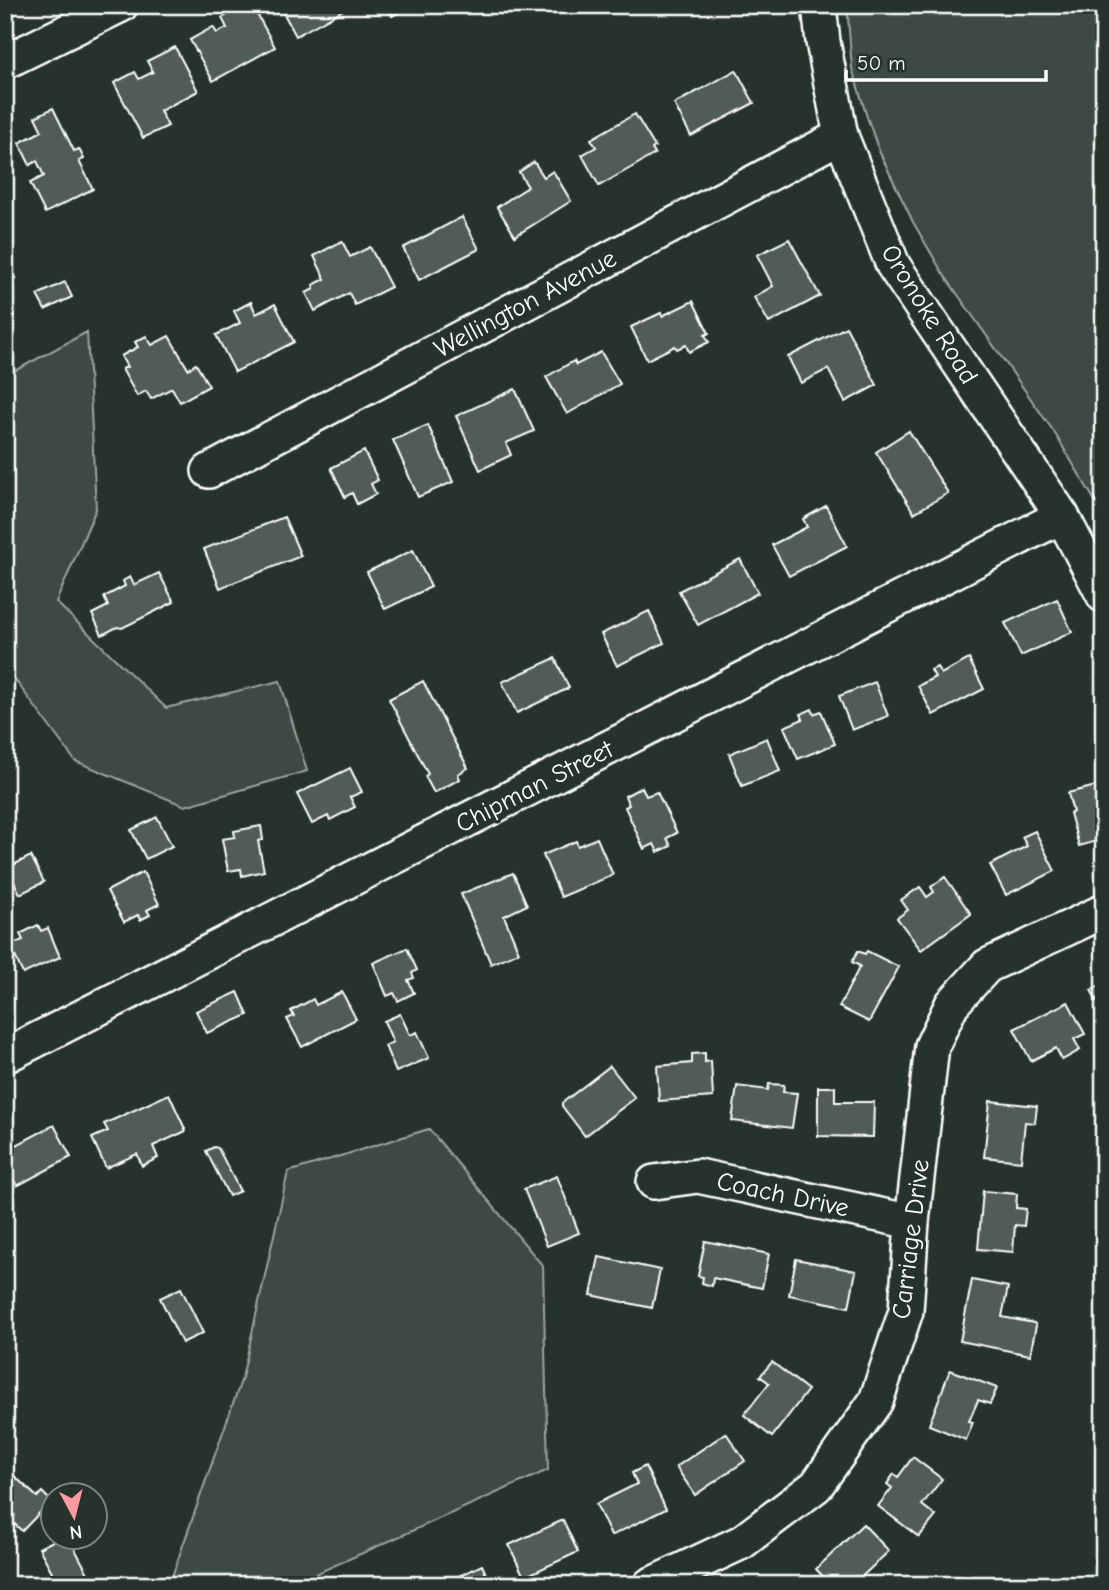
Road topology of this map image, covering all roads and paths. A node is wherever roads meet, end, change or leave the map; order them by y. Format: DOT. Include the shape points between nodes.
graph roads {
  1 [pos="121,5"];
  2 [pos="818,5"];
  3 [pos="5,62"];
  4 [pos="841,136"];
  5 [pos="209,471"];
  6 [pos="1062,516"];
  7 [pos="1104,596"];
  8 [pos="1104,911"];
  9 [pos="5,1056"];
  10 [pos="653,1182"];
  11 [pos="912,1222"];
  12 [pos="650,1585"];
  1 -- 3 [label="street"];
  2 -- 4 [label="street, Oronoke Road"];
  4 -- 5 [label="street, Wellington Avenue"];
  4 -- 6 [label="street, Oronoke Road" via="893,265"];
  6 -- 7 [label="street, Oronoke Road"];
  6 -- 9 [label="street, Chipman Street"];
  8 -- 11 [label="street, Carriage Drive" via="987,966 952,1004 932,1046"];
  10 -- 11 [label="street, Coach Drive" via="698,1176"];
  11 -- 12 [label="street, Carriage Drive" via="906,1311 876,1401 816,1486 742,1542"];
}
